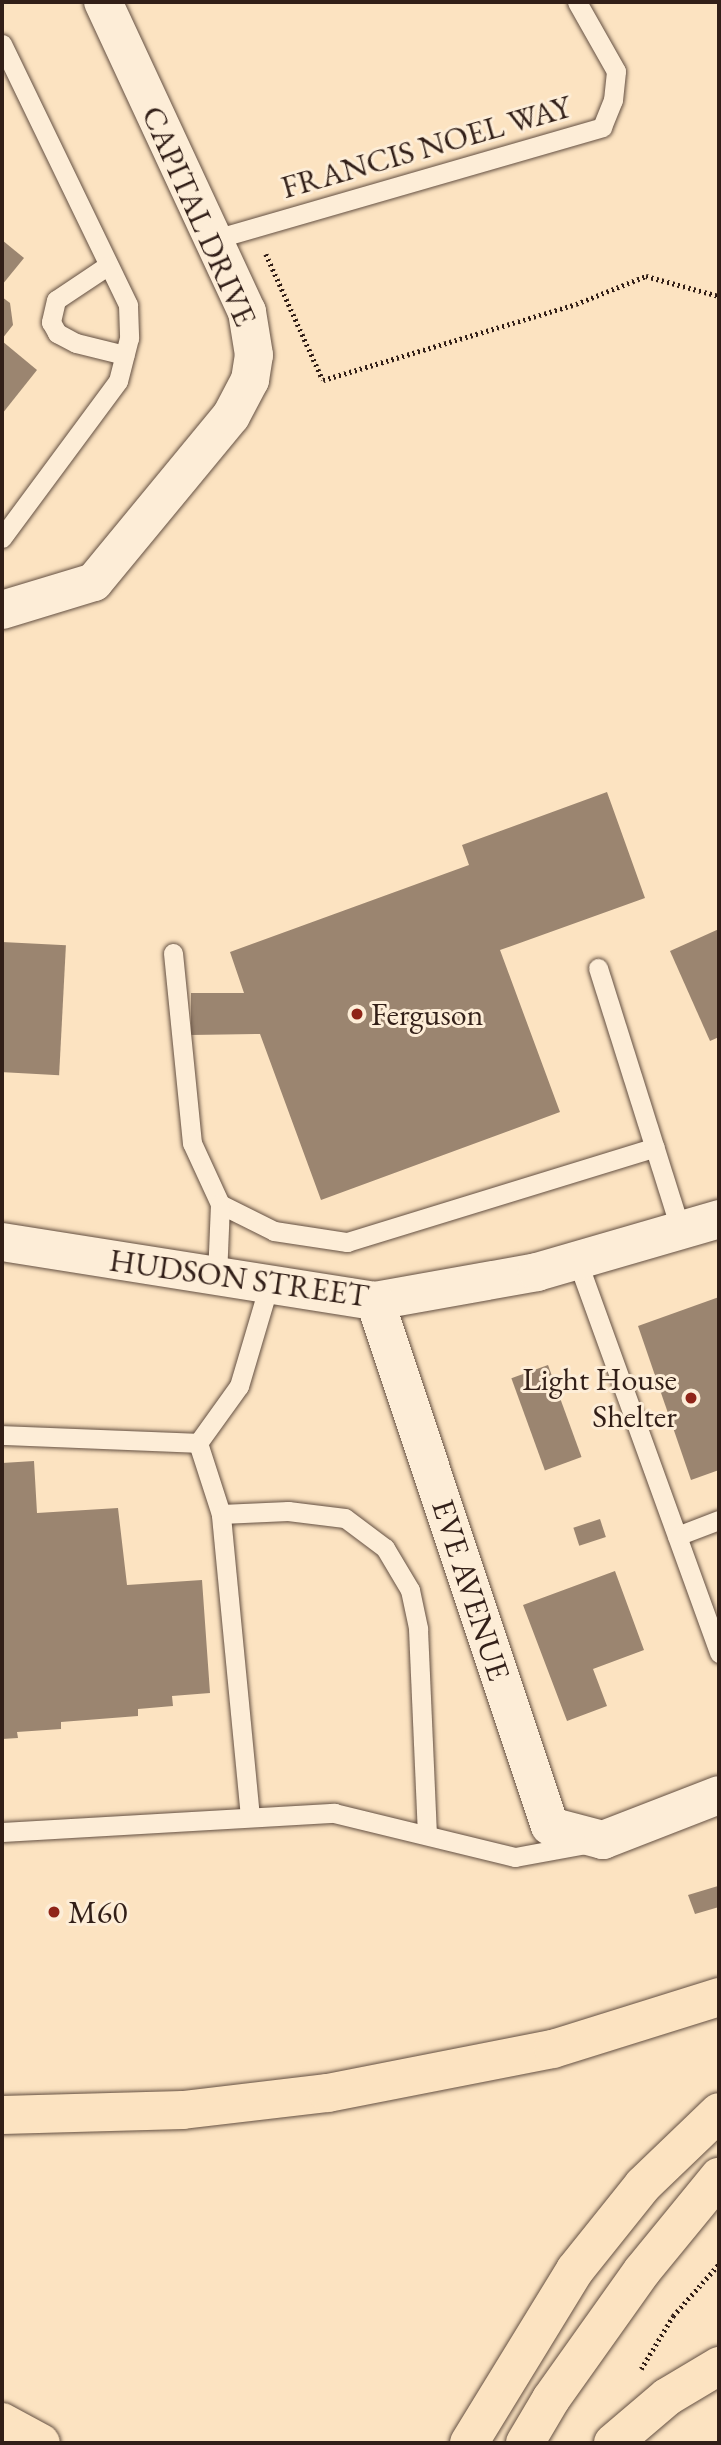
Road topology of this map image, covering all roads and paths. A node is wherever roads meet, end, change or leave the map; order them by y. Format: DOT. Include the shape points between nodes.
graph roads {
  1 [pos="103,2"];
  2 [pos="577,2"];
  3 [pos="2,44"];
  4 [pos="215,239"];
  5 [pos="266,253"];
  6 [pos="107,265"];
  7 [pos="719,296"];
  8 [pos="125,355"];
  9 [pos="2,538"];
  10 [pos="2,610"];
  11 [pos="173,953"];
  12 [pos="598,968"];
  13 [pos="655,1147"];
  14 [pos="220,1204"];
  15 [pos="719,1219"];
  16 [pos="681,1231"];
  17 [pos="2,1242"];
  18 [pos="577,1261"];
  19 [pos="217,1276"];
  20 [pos="269,1285"];
  21 [pos="374,1301"];
  22 [pos="2,1436"];
  23 [pos="198,1443"];
  24 [pos="221,1514"];
  25 [pos="719,1520"];
  26 [pos="677,1536"];
  27 [pos="719,1653"];
  28 [pos="719,1795"];
  29 [pos="250,1817"];
  30 [pos="2,1832"];
  31 [pos="427,1835"];
  32 [pos="603,1840"];
  33 [pos="719,1997"];
  34 [pos="719,2112"];
  35 [pos="2,2115"];
  36 [pos="719,2178"];
  37 [pos="719,2264"];
  38 [pos="719,2366"];
  39 [pos="641,2375"];
  40 [pos="2,2422"];
  41 [pos="41,2443"];
  42 [pos="469,2443"];
  43 [pos="525,2443"];
  44 [pos="613,2443"];
  1 -- 4 [label="street, CAPITAL DRIVE"];
  2 -- 4 [label="lane, FRANCIS NOEL WAY" via="616,71 613,100 602,127"];
  3 -- 6 [label="lane"];
  4 -- 10 [label="street, CAPITAL DRIVE" via="253,335 254,355 244,395 94,582"];
  5 -- 7 [label="path" via="323,380 576,304 646,276"];
  6 -- 8 [label="lane" via="128,305"];
  6 -- 8 [label="lane" via="56,300 51,322 57,333 76,343"];
  8 -- 9 [label="lane" via="118,381"];
  11 -- 14 [label="lane" via="192,1143"];
  12 -- 13 [label="lane"];
  13 -- 14 [label="lane" via="346,1242 274,1231"];
  13 -- 16 [label="lane"];
  14 -- 19 [label="lane"];
  15 -- 16 [label="street, HUDSON STREET"];
  16 -- 18 [label="street, HUDSON STREET"];
  17 -- 19 [label="street, HUDSON STREET"];
  18 -- 21 [label="street, HUDSON STREET"];
  18 -- 26 [label="lane"];
  19 -- 20 [label="street, HUDSON STREET"];
  20 -- 21 [label="street, HUDSON STREET"];
  20 -- 23 [label="lane" via="239,1386"];
  21 -- 32 [label="street, EVE AVENUE" via="550,1826"];
  22 -- 23 [label="lane"];
  23 -- 24 [label="lane"];
  24 -- 29 [label="lane"];
  24 -- 31 [label="lane" via="288,1511 345,1518 385,1548 410,1590 418,1629"];
  25 -- 26 [label="lane"];
  26 -- 27 [label="lane"];
  28 -- 32 [label="street"];
  29 -- 30 [label="lane"];
  29 -- 31 [label="lane" via="334,1813"];
  31 -- 32 [label="lane" via="515,1857"];
  33 -- 35 [label="highway" via="553,2049 328,2093 183,2110"];
  34 -- 42 [label="highway" via="643,2185 575,2270"];
  36 -- 43 [label="highway" via="642,2271"];
  37 -- 39 [label="path" via="673,2316 641,2364"];
  38 -- 44 [label="highway" via="667,2397"];
  40 -- 41 [label="highway"];
}
